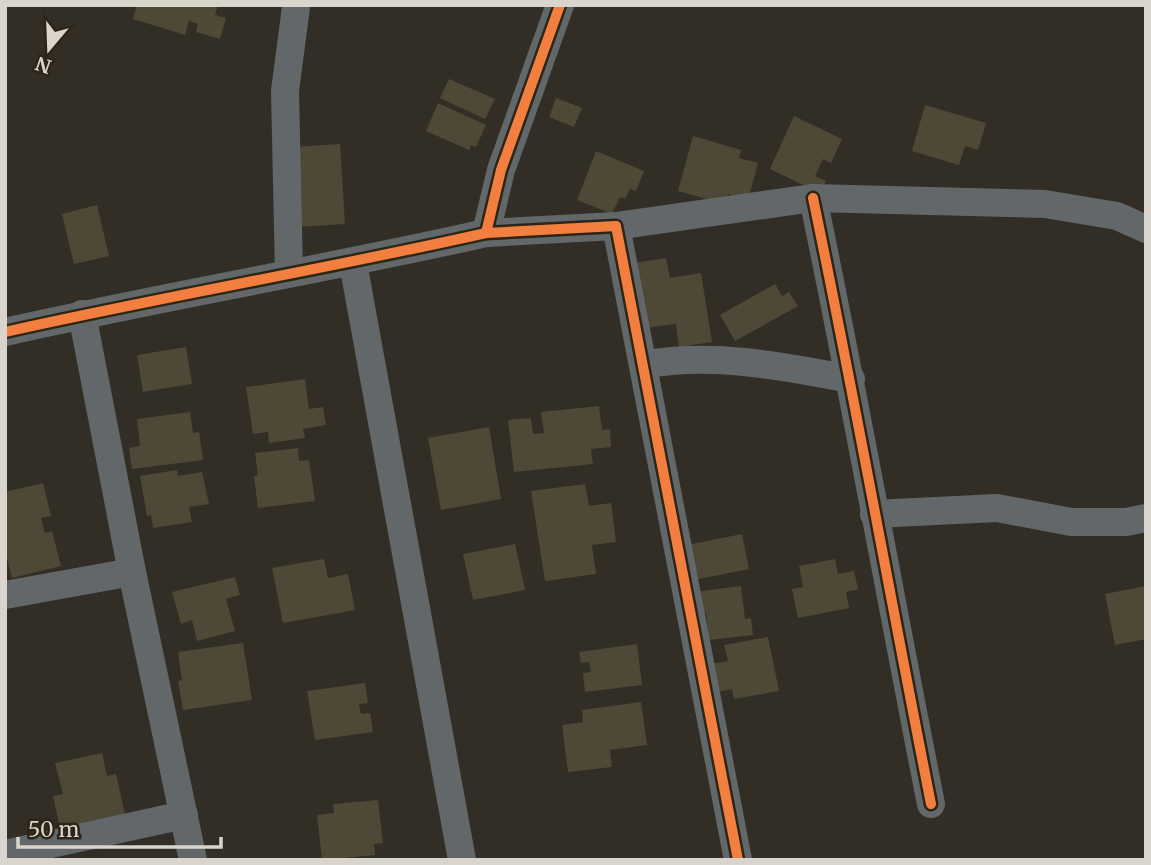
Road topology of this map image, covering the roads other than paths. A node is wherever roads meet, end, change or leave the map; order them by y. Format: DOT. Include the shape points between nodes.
graph roads {
  1 [pos="560,5"];
  2 [pos="296,7"];
  3 [pos="813,198"];
  4 [pos="616,226"];
  5 [pos="1146,229"];
  6 [pos="486,233"];
  7 [pos="353,263"];
  8 [pos="289,273"];
  9 [pos="82,314"];
  10 [pos="5,331"];
  11 [pos="643,365"];
  12 [pos="851,379"];
  13 [pos="874,514"];
  14 [pos="1146,518"];
  15 [pos="132,572"];
  16 [pos="5,595"];
  17 [pos="931,804"];
  18 [pos="184,815"];
  19 [pos="5,854"];
  20 [pos="193,860"];
  21 [pos="462,860"];
  22 [pos="738,860"];
  1 -- 6 [label="street" via="501,170"];
  2 -- 8 [label="street" via="285,91"];
  3 -- 4 [label="street"];
  3 -- 5 [label="street" via="1045,204 1116,216"];
  3 -- 12 [label="street"];
  4 -- 6 [label="street"];
  4 -- 11 [label="street"];
  6 -- 7 [label="street"];
  7 -- 8 [label="street"];
  7 -- 21 [label="street"];
  8 -- 9 [label="street"];
  9 -- 10 [label="street"];
  9 -- 15 [label="street"];
  11 -- 12 [label="street" via="677,359 758,362"];
  11 -- 22 [label="street"];
  12 -- 13 [label="street"];
  13 -- 14 [label="street" via="997,508 1071,523"];
  13 -- 17 [label="street"];
  15 -- 16 [label="street"];
  15 -- 18 [label="street"];
  18 -- 19 [label="street"];
  18 -- 20 [label="street"];
}
